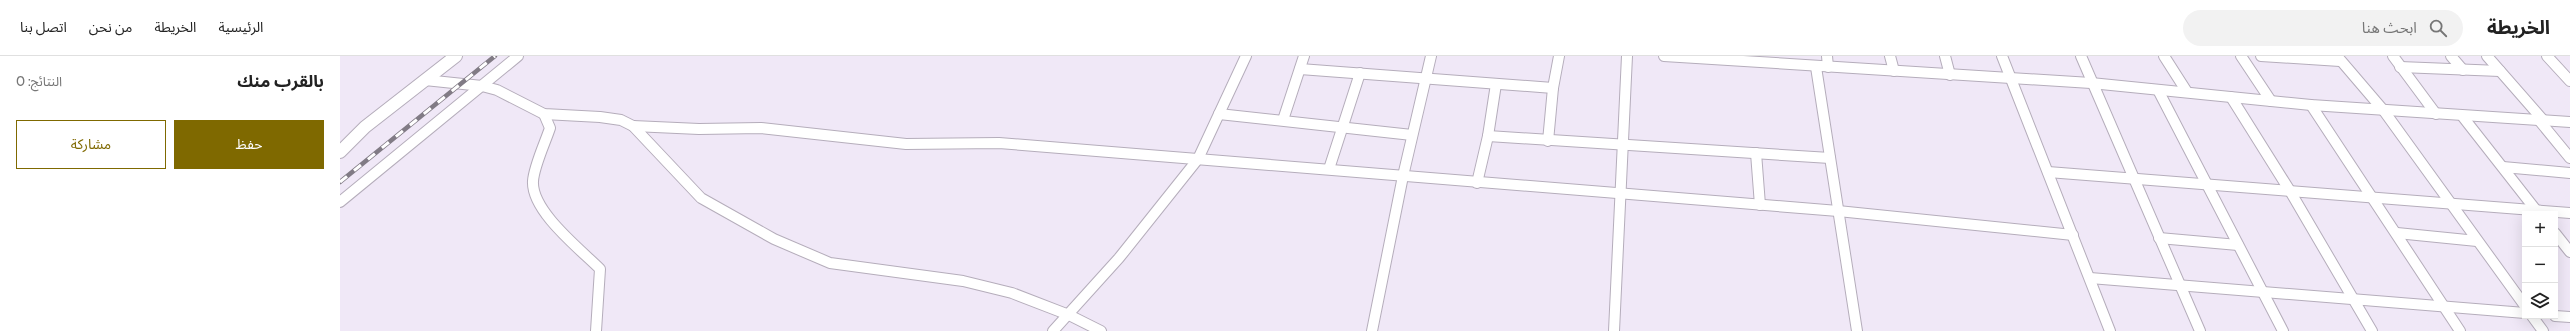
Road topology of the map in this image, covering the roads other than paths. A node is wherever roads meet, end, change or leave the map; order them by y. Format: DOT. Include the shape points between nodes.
graph roads {
  1 [pos="456,56"];
  2 [pos="518,56"];
  3 [pos="1246,56"];
  4 [pos="1304,56"];
  5 [pos="1431,56"];
  6 [pos="1559,56"];
  7 [pos="1627,56"];
  8 [pos="1664,56"];
  9 [pos="1827,56"];
  10 [pos="1890,56"];
  11 [pos="1945,56"];
  12 [pos="2002,56"];
  13 [pos="2081,56"];
  14 [pos="2164,56"];
  15 [pos="2241,56"];
  16 [pos="2261,56"];
  17 [pos="2393,56"];
  18 [pos="2451,56"];
  19 [pos="2487,56"];
  20 [pos="2547,56"];
  21 [pos="2302,57"];
  22 [pos="2338,58"];
  23 [pos="2400,66"];
  24 [pos="1816,67"];
  25 [pos="1300,68"];
  26 [pos="1828,68"];
  27 [pos="2464,70"];
  28 [pos="1894,71"];
  29 [pos="2500,71"];
  30 [pos="1360,73"];
  31 [pos="1950,75"];
  32 [pos="1426,78"];
  33 [pos="2569,78"];
  34 [pos="2012,79"];
  35 [pos="425,80"];
  36 [pos="2091,83"];
  37 [pos="1496,84"];
  38 [pos="482,86"];
  39 [pos="1553,88"];
  40 [pos="2158,90"];
  41 [pos="2187,92"];
  42 [pos="2231,97"];
  43 [pos="2271,101"];
  44 [pos="2311,105"];
  45 [pos="2384,111"];
  46 [pos="544,114"];
  47 [pos="1219,114"];
  48 [pos="2436,114"];
  49 [pos="2462,117"];
  50 [pos="1283,120"];
  51 [pos="2540,120"];
  52 [pos="2570,122"];
  53 [pos="634,126"];
  54 [pos="1344,126"];
  55 [pos="1412,135"];
  56 [pos="1488,136"];
  57 [pos="1548,141"];
  58 [pos="344,142"];
  59 [pos="1621,146"];
  60 [pos="340,152"];
  61 [pos="1756,153"];
  62 [pos="1830,158"];
  63 [pos="2570,158"];
  64 [pos="1198,159"];
  65 [pos="2503,167"];
  66 [pos="1330,170"];
  67 [pos="2048,172"];
  68 [pos="2570,173"];
  69 [pos="1403,176"];
  70 [pos="2133,180"];
  71 [pos="1477,183"];
  72 [pos="2209,185"];
  73 [pos="2290,191"];
  74 [pos="1619,195"];
  75 [pos="2373,197"];
  76 [pos="340,202"];
  77 [pos="2451,203"];
  78 [pos="1760,205"];
  79 [pos="1838,211"];
  80 [pos="2528,211"];
  81 [pos="2537,211"];
  82 [pos="2558,213"];
  83 [pos="2570,214"];
  84 [pos="2397,233"];
  85 [pos="2073,235"];
  86 [pos="2558,237"];
  87 [pos="2159,238"];
  88 [pos="2477,241"];
  89 [pos="2238,245"];
  90 [pos="2570,252"];
  91 [pos="2090,278"];
  92 [pos="2179,285"];
  93 [pos="2262,291"];
  94 [pos="2353,300"];
  95 [pos="2522,302"];
  96 [pos="2444,308"];
  97 [pos="2522,313"];
  98 [pos="1069,315"];
  99 [pos="2558,316"];
  100 [pos="2570,317"];
  101 [pos="2534,319"];
  102 [pos="596,331"];
  103 [pos="1053,331"];
  104 [pos="1100,331"];
  105 [pos="1372,331"];
  106 [pos="1614,331"];
  107 [pos="1857,331"];
  108 [pos="2110,331"];
  109 [pos="2200,331"];
  110 [pos="2283,331"];
  111 [pos="2372,331"];
  112 [pos="2460,331"];
  113 [pos="2543,331"];
  1 -- 35 [label="street"];
  2 -- 38 [label="street"];
  3 -- 47 [label="street"];
  4 -- 25 [label="street"];
  5 -- 32 [label="street"];
  6 -- 39 [label="street"];
  7 -- 59 [label="street"];
  8 -- 24 [label="street"];
  9 -- 26 [label="street"];
  10 -- 28 [label="street"];
  11 -- 31 [label="street"];
  12 -- 34 [label="street"];
  13 -- 36 [label="street"];
  14 -- 41 [label="street"];
  15 -- 43 [label="street"];
  16 -- 21 [label="street"];
  17 -- 23 [label="street"];
  18 -- 27 [label="street"];
  19 -- 29 [label="street"];
  20 -- 33 [label="street"];
  21 -- 22 [label="street"];
  22 -- 45 [label="street"];
  23 -- 27 [label="street"];
  23 -- 48 [label="street"];
  24 -- 26 [label="street"];
  24 -- 62 [label="street"];
  25 -- 30 [label="street"];
  25 -- 50 [label="street"];
  26 -- 28 [label="street"];
  27 -- 29 [label="street"];
  28 -- 31 [label="street"];
  29 -- 51 [label="street"];
  30 -- 32 [label="street"];
  30 -- 54 [label="street"];
  31 -- 34 [label="street"];
  32 -- 37 [label="street"];
  32 -- 55 [label="street"];
  34 -- 36 [label="street"];
  34 -- 67 [label="street"];
  35 -- 38 [label="street"];
  35 -- 58 [label="street"];
  36 -- 40 [label="street"];
  36 -- 70 [label="street"];
  37 -- 39 [label="street"];
  37 -- 56 [label="street"];
  38 -- 46 [label="street" via="497,90"];
  38 -- 76 [label="street"];
  39 -- 57 [label="street"];
  40 -- 41 [label="street"];
  40 -- 72 [label="street"];
  41 -- 42 [label="street"];
  42 -- 43 [label="street"];
  42 -- 73 [label="street"];
  43 -- 44 [label="street"];
  44 -- 45 [label="street"];
  44 -- 75 [label="street"];
  45 -- 48 [label="street"];
  45 -- 77 [label="street"];
  46 -- 53 [label="street" via="600,117 621,120"];
  46 -- 102 [label="street" via="550,128 533,181 549,220 600,269"];
  47 -- 50 [label="street"];
  47 -- 64 [label="street"];
  48 -- 49 [label="street"];
  49 -- 51 [label="street"];
  49 -- 65 [label="street"];
  50 -- 54 [label="street"];
  51 -- 52 [label="street"];
  51 -- 63 [label="street"];
  53 -- 64 [label="street" via="761,128 906,144 1000,143"];
  53 -- 98 [label="street" via="701,198 781,242 830,263 963,281 1012,293"];
  54 -- 55 [label="street"];
  54 -- 66 [label="street"];
  55 -- 69 [label="street"];
  56 -- 57 [label="street"];
  56 -- 71 [label="street"];
  57 -- 59 [label="street"];
  58 -- 60 [label="street"];
  59 -- 61 [label="street"];
  59 -- 74 [label="street"];
  61 -- 62 [label="street"];
  61 -- 78 [label="street"];
  62 -- 79 [label="street"];
  64 -- 66 [label="street"];
  64 -- 98 [label="street" via="1119,258"];
  65 -- 68 [label="street"];
  65 -- 81 [label="street"];
  66 -- 69 [label="street"];
  67 -- 70 [label="street"];
  67 -- 85 [label="street"];
  69 -- 71 [label="street"];
  69 -- 105 [label="street"];
  70 -- 72 [label="street"];
  70 -- 87 [label="street"];
  71 -- 74 [label="street"];
  72 -- 73 [label="street"];
  72 -- 89 [label="street"];
  73 -- 75 [label="street"];
  73 -- 94 [label="street"];
  74 -- 78 [label="street"];
  74 -- 106 [label="street"];
  75 -- 77 [label="street"];
  75 -- 84 [label="street"];
  77 -- 80 [label="street"];
  77 -- 88 [label="street"];
  78 -- 79 [label="street"];
  79 -- 85 [label="street"];
  79 -- 107 [label="street"];
  82 -- 83 [label="street"];
  84 -- 88 [label="street"];
  84 -- 96 [label="street"];
  85 -- 91 [label="street"];
  86 -- 90 [label="street"];
  87 -- 89 [label="street"];
  87 -- 92 [label="street"];
  88 -- 95 [label="street"];
  89 -- 93 [label="street"];
  91 -- 92 [label="street"];
  91 -- 108 [label="street"];
  92 -- 93 [label="street"];
  92 -- 109 [label="street"];
  93 -- 94 [label="street"];
  93 -- 110 [label="street"];
  94 -- 96 [label="street"];
  94 -- 111 [label="street"];
  96 -- 97 [label="street"];
  96 -- 112 [label="street"];
  98 -- 103 [label="street"];
  98 -- 104 [label="street"];
  99 -- 100 [label="street"];
  101 -- 113 [label="street"];
}
